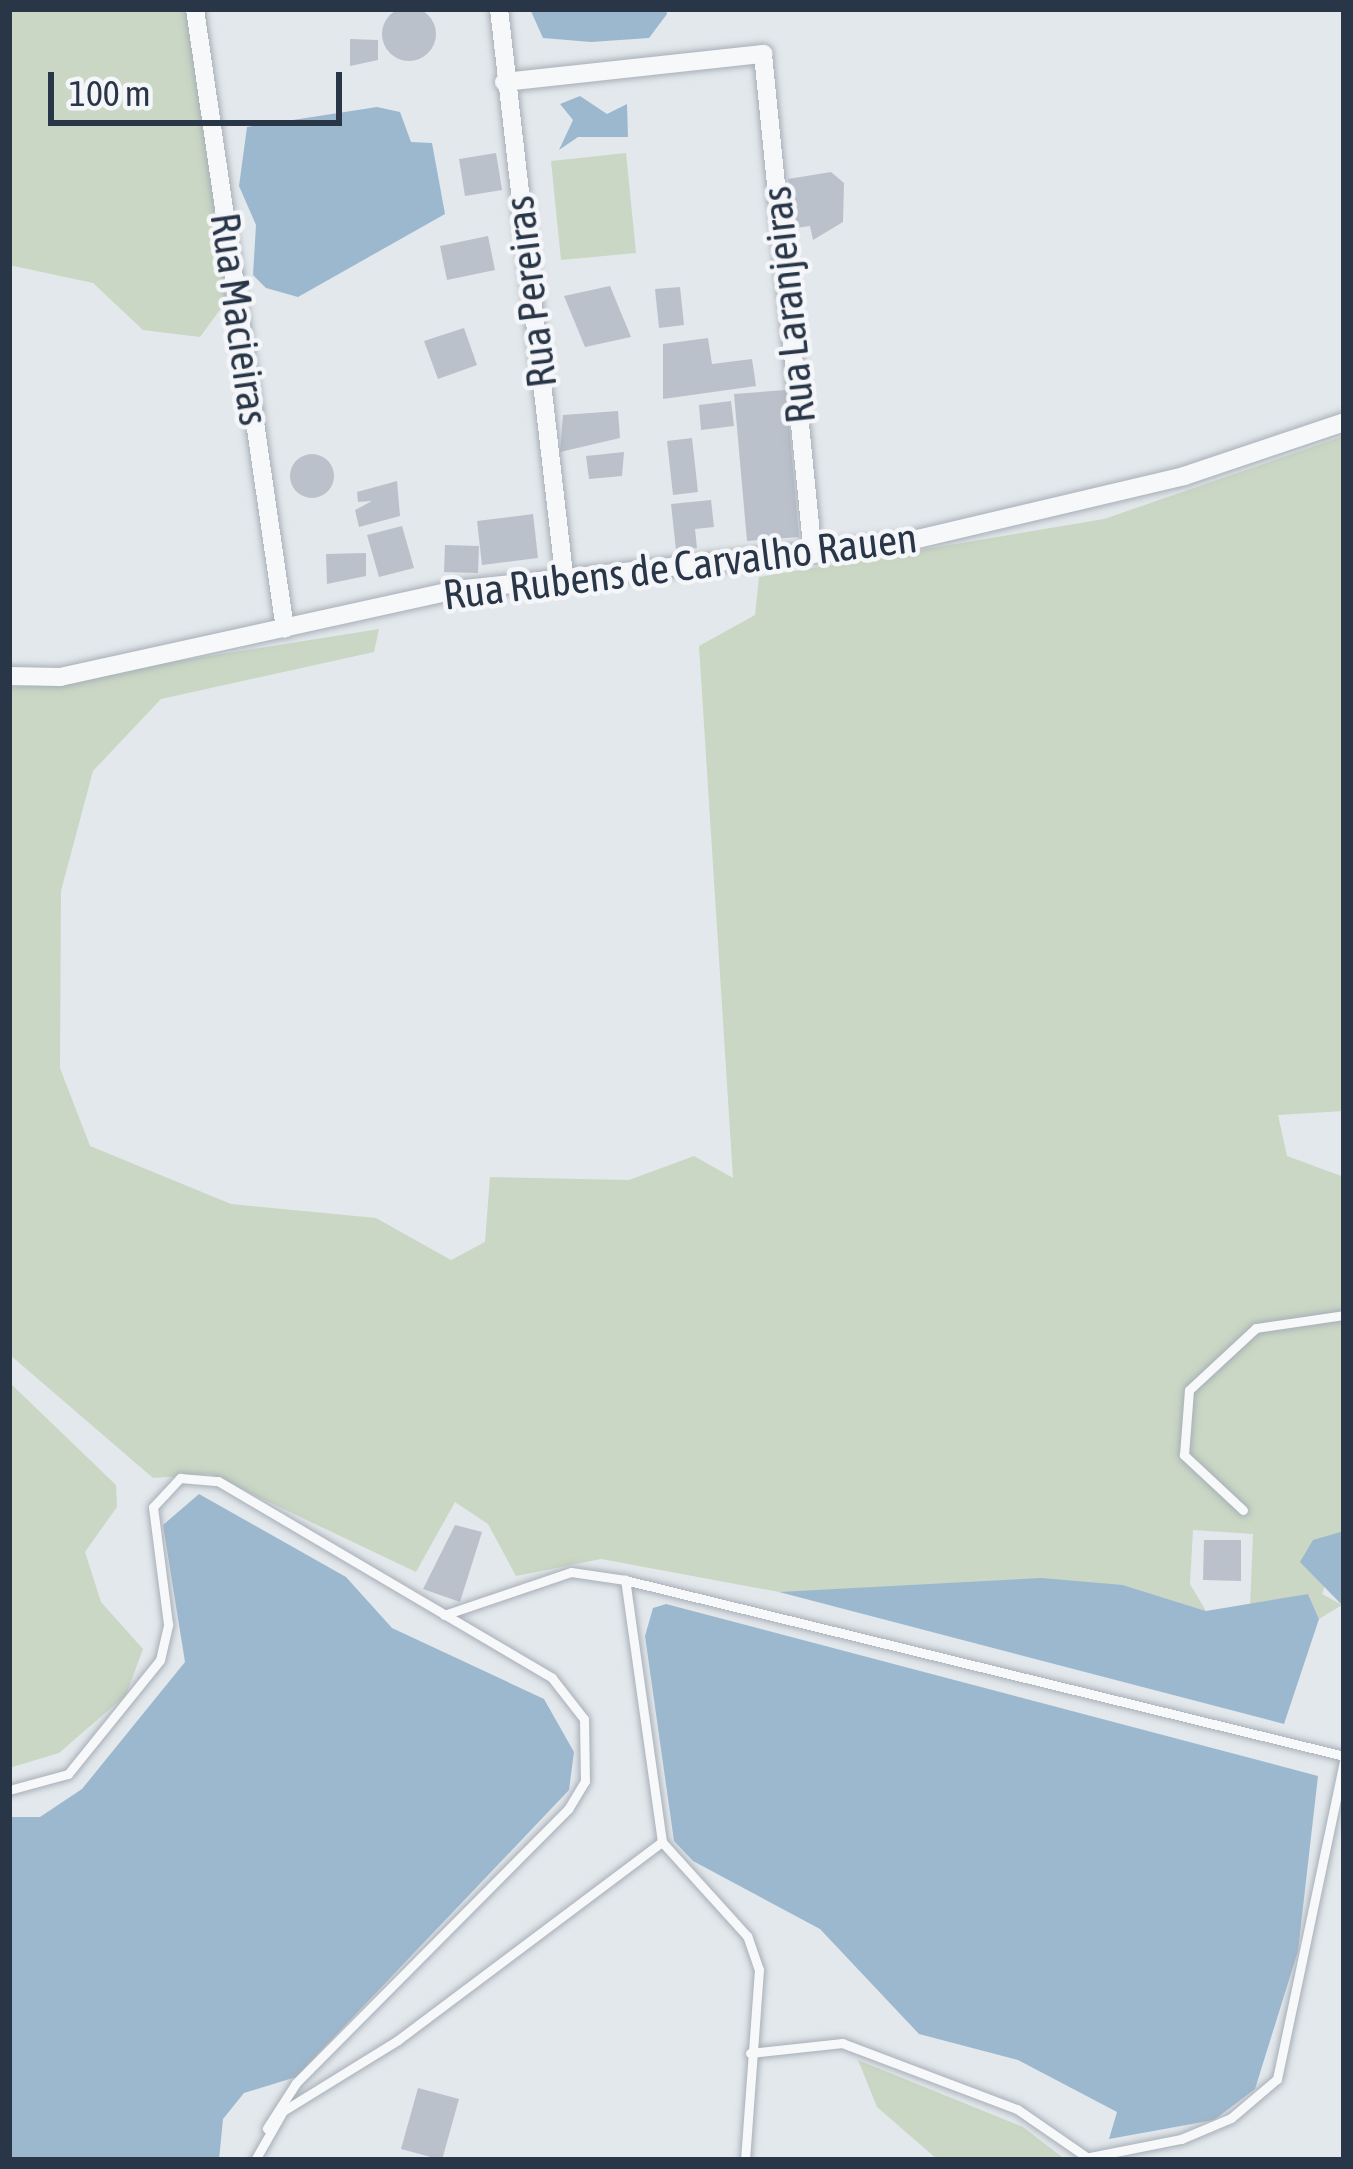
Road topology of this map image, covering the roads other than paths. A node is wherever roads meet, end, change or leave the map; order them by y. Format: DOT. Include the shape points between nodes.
graph roads {
  1 [pos="195,9"];
  2 [pos="499,9"];
  3 [pos="504,82"];
  4 [pos="1344,422"];
  5 [pos="813,555"];
  6 [pos="564,574"];
  7 [pos="286,629"];
  8 [pos="9,676"];
  9 [pos="1344,1316"];
  10 [pos="1243,1510"];
  11 [pos="625,1580"];
  12 [pos="444,1615"];
  13 [pos="1344,1758"];
  14 [pos="9,1790"];
  15 [pos="662,1842"];
  16 [pos="750,2053"];
  17 [pos="267,2128"];
  18 [pos="1090,2158"];
  19 [pos="255,2160"];
  20 [pos="745,2160"];
  1 -- 7 [label="street, Rua Macieiras"];
  2 -- 3 [label="street, Rua Pereiras"];
  3 -- 5 [label="street, Rua Laranjeiras" via="763,54"];
  3 -- 6 [label="street, Rua Pereiras"];
  4 -- 5 [label="street, Rua Rubens de Carvalho Rauen" via="1054,511"];
  5 -- 6 [label="street, Rua Rubens de Carvalho Rauen"];
  6 -- 7 [label="street, Rua Rubens de Carvalho Rauen"];
  7 -- 8 [label="street, Rua Rubens de Carvalho Rauen" via="60,677"];
  9 -- 10 [label="lane" via="1256,1328 1190,1390 1184,1455"];
  11 -- 12 [label="lane" via="571,1572"];
  11 -- 13 [label="lane"];
  11 -- 15 [label="lane"];
  12 -- 14 [label="lane" via="218,1481 180,1478 153,1507 168,1624 160,1660 68,1774"];
  12 -- 17 [label="lane" via="552,1678 584,1719 585,1781 296,2083"];
  13 -- 18 [label="lane" via="1277,2079 1231,2118 1181,2139"];
  15 -- 16 [label="lane" via="747,1936 759,1970"];
  15 -- 17 [label="lane"];
  16 -- 18 [label="lane" via="842,2044 1017,2109"];
  16 -- 20 [label="lane"];
  17 -- 19 [label="lane"];
}
